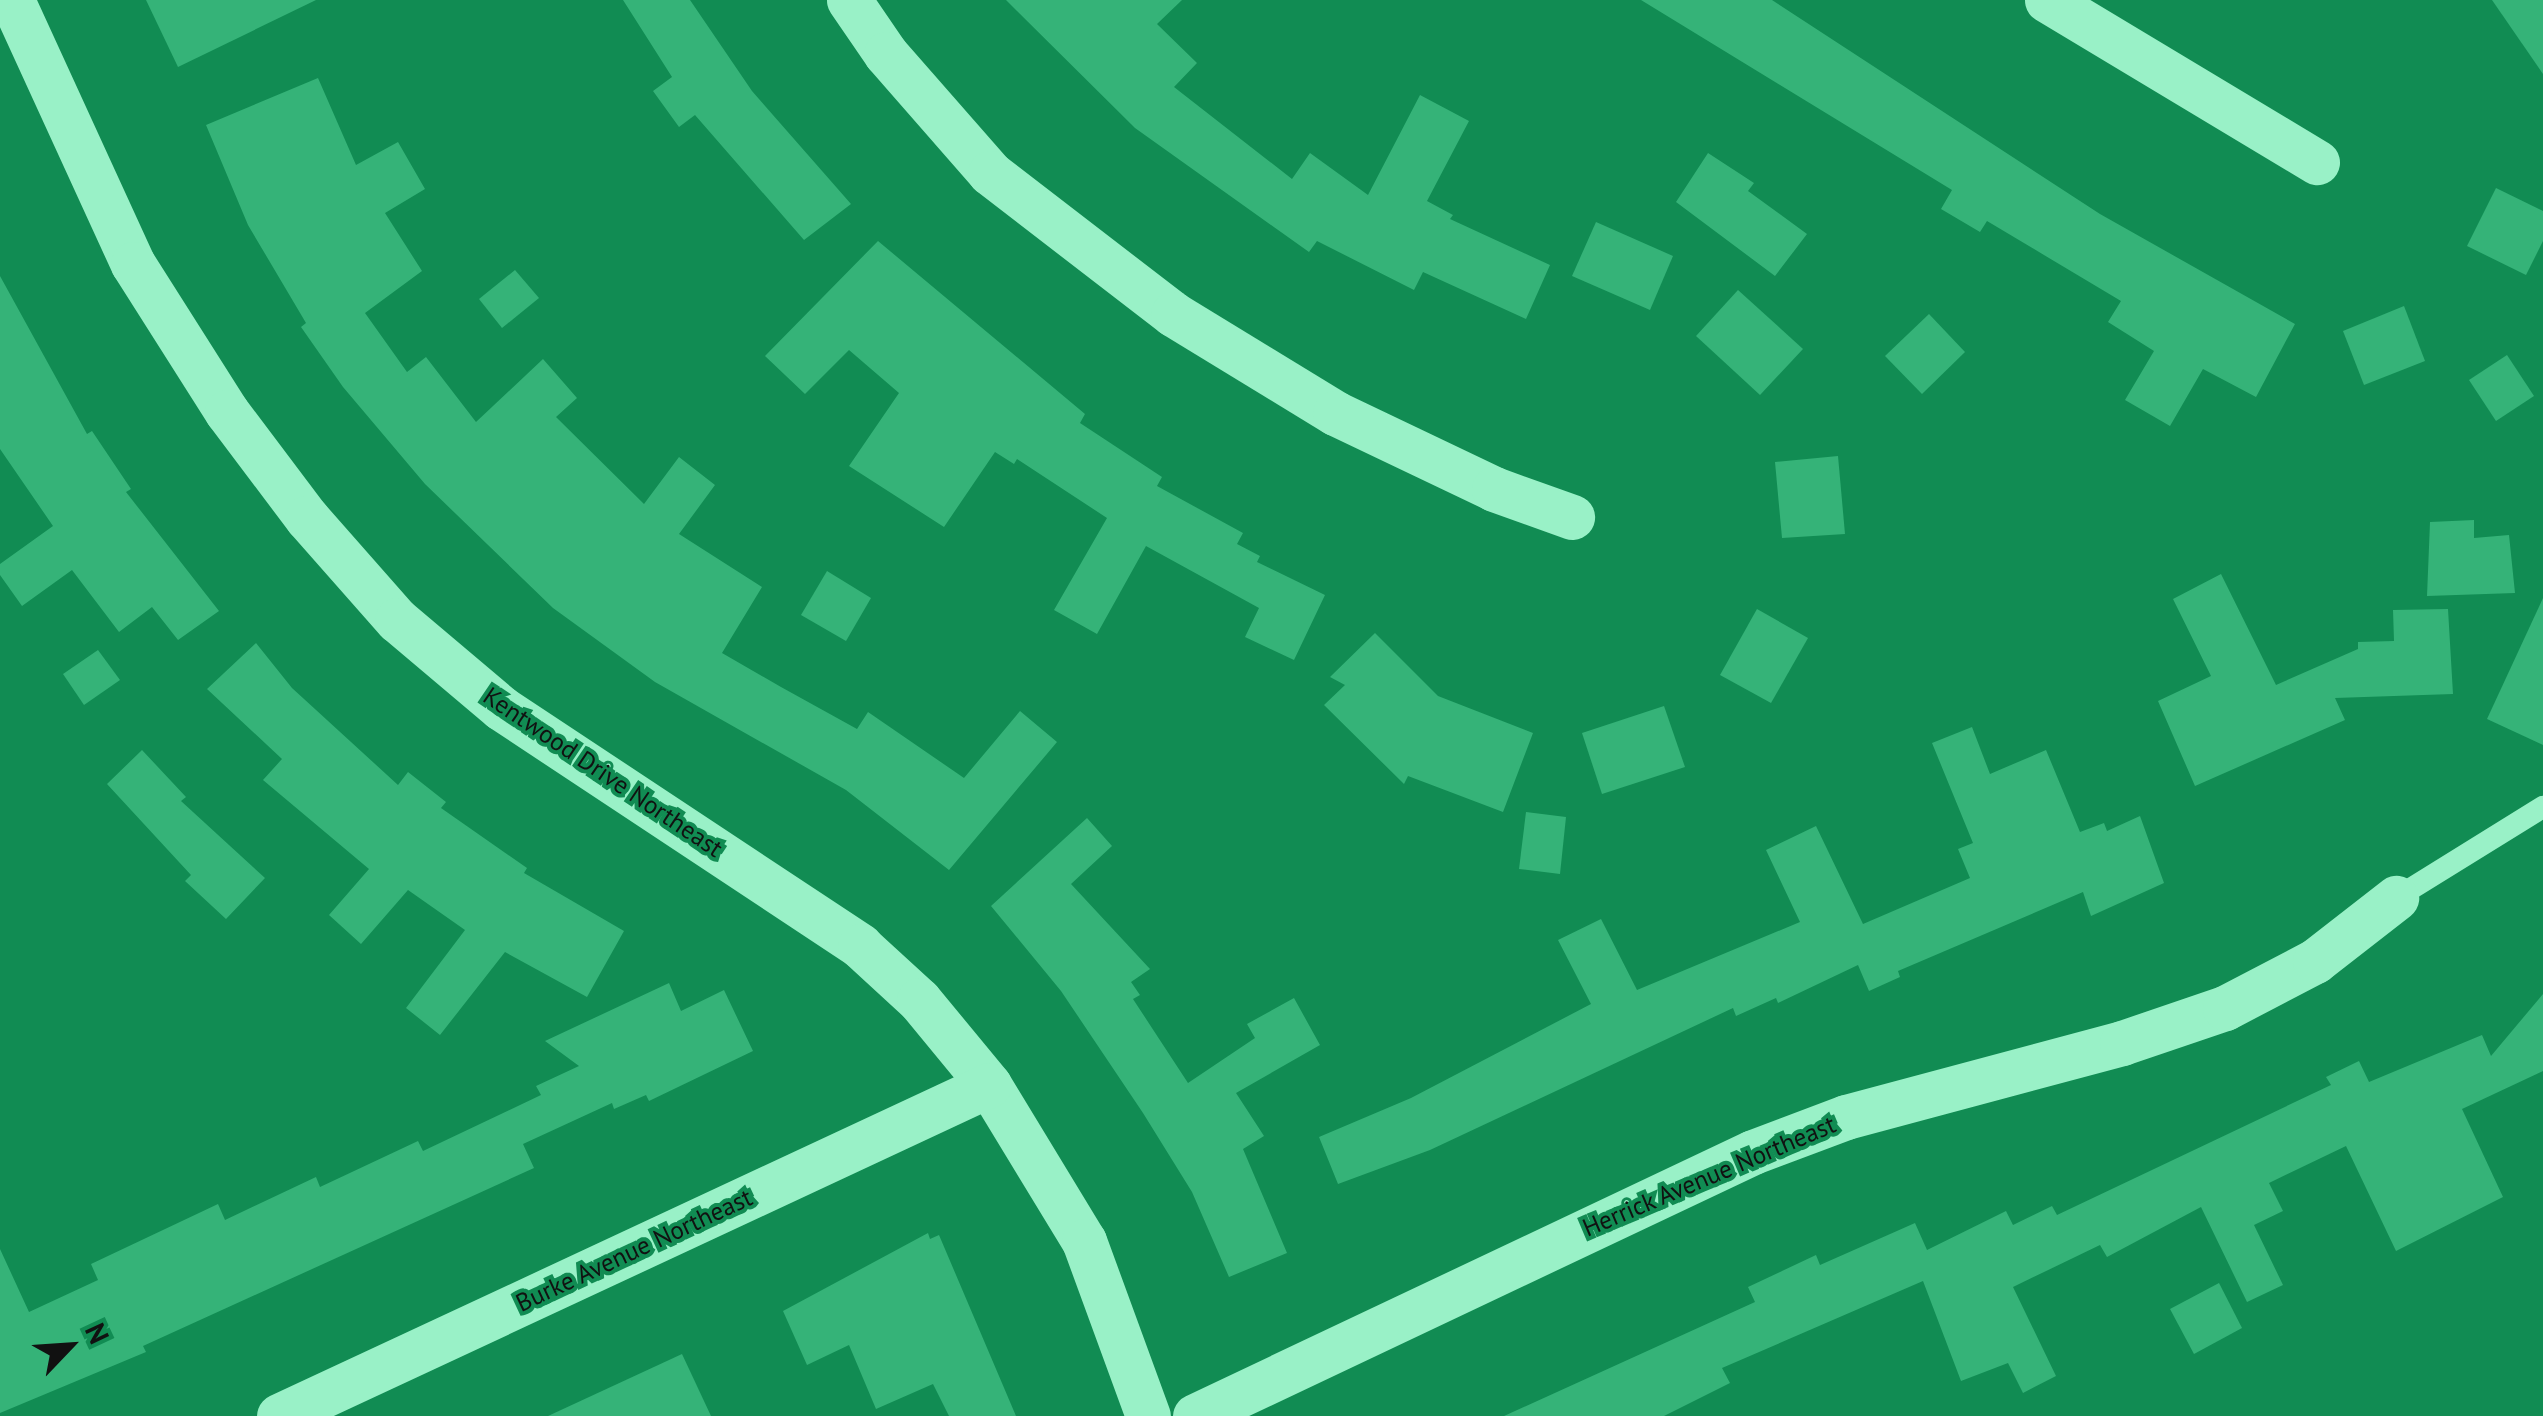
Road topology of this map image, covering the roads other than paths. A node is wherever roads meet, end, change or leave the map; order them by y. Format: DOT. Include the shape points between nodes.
graph roads {
  1 [pos="12,0"];
  2 [pos="849,0"];
  3 [pos="2047,0"];
  4 [pos="2318,162"];
  5 [pos="1572,517"];
  6 [pos="2543,807"];
  7 [pos="2396,898"];
  8 [pos="990,1084"];
  9 [pos="279,1416"];
  10 [pos="1148,1416"];
  11 [pos="1195,1416"];
  1 -- 8 [label="street, Kentwood Drive Northeast" via="133,264 226,412 306,518 396,620 501,708 860,946 920,1000"];
  2 -- 5 [label="street" via="886,54 990,173 1173,314 1335,413 1494,490"];
  3 -- 4 [label="street"];
  6 -- 7 [label="lane"];
  7 -- 11 [label="street, Herrick Avenue Northeast" via="2316,961 2224,1008 2122,1044 1846,1118 1753,1152"];
  8 -- 9 [label="street, Burke Avenue Northeast"];
  8 -- 10 [label="street, Kentwood Drive Northeast" via="1084,1240"];
}
